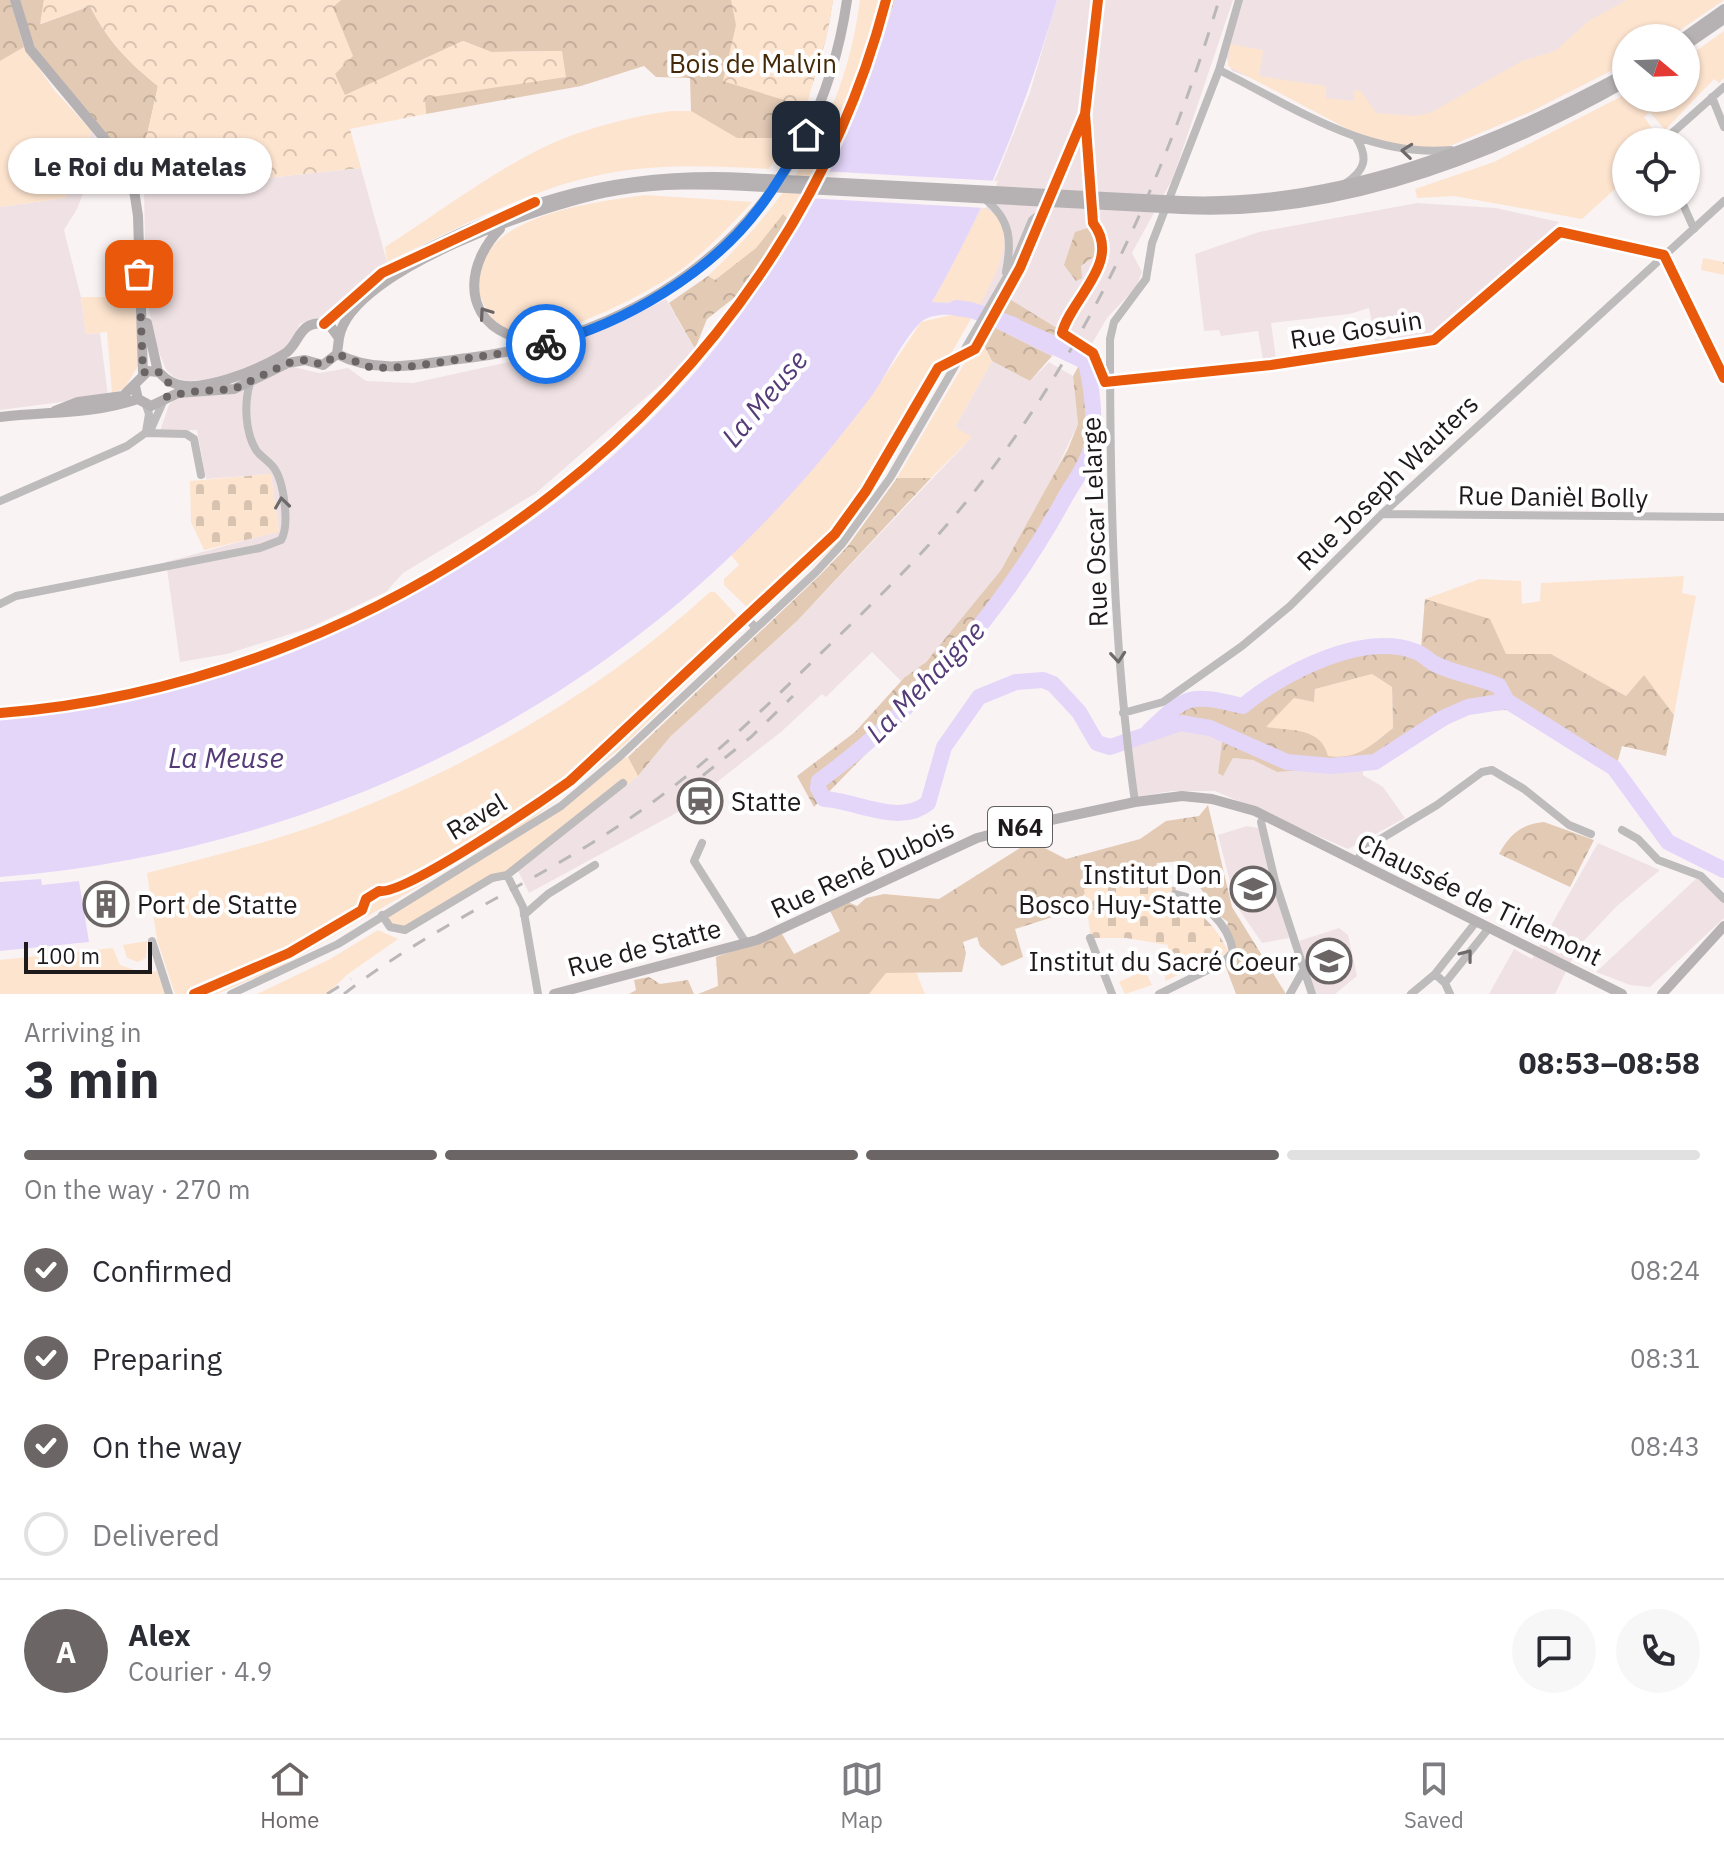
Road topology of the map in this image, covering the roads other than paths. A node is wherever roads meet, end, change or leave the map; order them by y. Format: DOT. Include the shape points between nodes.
graph roads {
  1 [pos="15,0"];
  2 [pos="847,0"];
  3 [pos="1239,0"];
  4 [pos="1724,9"];
  5 [pos="1724,19"];
  6 [pos="1700,26"];
  7 [pos="1700,35"];
  8 [pos="1219,70"];
  9 [pos="1612,80"];
  10 [pos="1724,87"];
  11 [pos="1612,89"];
  12 [pos="1712,97"];
  13 [pos="1724,127"];
  14 [pos="1678,128"];
  15 [pos="1356,138"];
  16 [pos="1460,149"];
  17 [pos="746,182"];
  18 [pos="1344,184"];
  19 [pos="1025,192"];
  20 [pos="985,199"];
  21 [pos="1015,201"];
  22 [pos="1724,201"];
  23 [pos="1053,203"];
  24 [pos="1182,205"];
  25 [pos="1688,216"];
  26 [pos="1004,218"];
  27 [pos="507,222"];
  28 [pos="1694,229"];
  29 [pos="1664,255"];
  30 [pos="1006,276"];
  31 [pos="140,293"];
  32 [pos="324,324"];
  33 [pos="339,338"];
  34 [pos="299,339"];
  35 [pos="552,342"];
  36 [pos="337,354"];
  37 [pos="305,360"];
  38 [pos="158,372"];
  39 [pos="143,373"];
  40 [pos="1724,378"];
  41 [pos="168,381"];
  42 [pos="250,383"];
  43 [pos="1110,383"];
  44 [pos="135,386"];
  45 [pos="165,400"];
  46 [pos="142,402"];
  47 [pos="55,411"];
  48 [pos="0,417"];
  49 [pos="146,432"];
  50 [pos="201,475"];
  51 [pos="0,501"];
  52 [pos="1382,514"];
  53 [pos="1724,517"];
  54 [pos="0,604"];
  55 [pos="744,615"];
  56 [pos="755,627"];
  57 [pos="1123,713"];
  58 [pos="623,783"];
  59 [pos="1135,802"];
  60 [pos="1264,816"];
  61 [pos="1622,830"];
  62 [pos="1591,834"];
  63 [pos="702,843"];
  64 [pos="1319,843"];
  65 [pos="1356,862"];
  66 [pos="595,865"];
  67 [pos="507,875"];
  68 [pos="1175,894"];
  69 [pos="1724,899"];
  70 [pos="382,915"];
  71 [pos="524,915"];
  72 [pos="1476,922"];
  73 [pos="1724,926"];
  74 [pos="1489,928"];
  75 [pos="1090,938"];
  76 [pos="152,941"];
  77 [pos="746,943"];
  78 [pos="1304,969"];
  79 [pos="1435,974"];
  80 [pos="1183,983"];
  81 [pos="1445,983"];
  82 [pos="169,994"];
  83 [pos="231,994"];
  84 [pos="538,994"];
  85 [pos="554,994"];
  86 [pos="1112,994"];
  87 [pos="1159,994"];
  88 [pos="1187,994"];
  89 [pos="1290,994"];
  90 [pos="1312,994"];
  91 [pos="1411,994"];
  92 [pos="1450,994"];
  93 [pos="1622,994"];
  94 [pos="1662,994"];
  1 -- 31 [label="main road" via="30,49 132,177"];
  2 -- 35 [label="main road" via="828,89 759,209 727,243 658,295"];
  3 -- 8 [label="street, Rue Oscar Lelarge"];
  4 -- 6 [label="main road"];
  5 -- 7 [label="main road"];
  8 -- 15 [label="street"];
  8 -- 43 [label="street, Rue Oscar Lelarge" via="1152,243 1146,279 1114,322"];
  9 -- 16 [label="main road"];
  10 -- 12 [label="street"];
  11 -- 24 [label="main road" via="1469,157 1380,185 1270,208"];
  12 -- 13 [label="street"];
  12 -- 14 [label="street"];
  16 -- 15 [label="street, one-way" via="1399,151"];
  15 -- 18 [label="street" via="1365,157 1363,167"];
  16 -- 18 [label="main road"];
  17 -- 19 [label="main road, bridge"];
  17 -- 20 [label="main road, bridge"];
  17 -- 27 [label="main road" via="619,190"];
  17 -- 32 [label="main road" via="643,178 535,202 382,273"];
  18 -- 24 [label="main road" via="1240,202"];
  19 -- 21 [label="street, bridge"];
  19 -- 24 [label="main road, bridge"];
  20 -- 21 [label="main road, bridge"];
  20 -- 26 [label="street"];
  21 -- 23 [label="main road, bridge"];
  21 -- 26 [label="street"];
  22 -- 28 [label="street, Rue Joseph Wauters"];
  23 -- 24 [label="main road, bridge"];
  23 -- 30 [label="street" via="1032,220"];
  25 -- 28 [label="street"];
  26 -- 30 [label="street" via="1011,245"];
  27 -- 33 [label="main road" via="369,290 343,322"];
  35 -- 27 [label="main road, one-way" via="507,334 477,303 475,266 486,243"];
  28 -- 29 [label="street, Rue Joseph Wauters"];
  29 -- 40 [label="street"];
  29 -- 43 [label="street, Rue Gosuin" via="1560,232 1434,340"];
  29 -- 52 [label="street, Rue Joseph Wauters"];
  30 -- 56 [label="street" via="890,478 842,544"];
  31 -- 38 [label="main road"];
  31 -- 39 [label="main road"];
  32 -- 33 [label="main road"];
  32 -- 34 [label="main road" via="308,326"];
  33 -- 36 [label="main road"];
  34 -- 37 [label="main road"];
  34 -- 41 [label="main road" via="248,373 207,383"];
  35 -- 36 [label="main road" via="406,367 372,368"];
  36 -- 37 [label="main road" via="323,365"];
  37 -- 42 [label="main road"];
  38 -- 39 [label="main road"];
  38 -- 41 [label="main road"];
  39 -- 44 [label="main road"];
  41 -- 45 [label="main road"];
  42 -- 45 [label="main road"];
  54 -- 42 [label="street, one-way" via="16,596 272,545 284,535 278,478 249,434"];
  43 -- 57 [label="street, Rue Oscar Lelarge, one-way" via="1112,558"];
  44 -- 46 [label="main road"];
  44 -- 47 [label="main road" via="114,399 78,402"];
  45 -- 46 [label="main road"];
  45 -- 49 [label="street" via="157,422"];
  46 -- 47 [label="main road" via="79,413"];
  46 -- 49 [label="street" via="149,414"];
  47 -- 48 [label="main road"];
  49 -- 50 [label="street" via="194,439"];
  49 -- 51 [label="street" via="105,457"];
  52 -- 53 [label="street, Rue Danièl Bolly"];
  52 -- 57 [label="street, Rue Joseph Wauters" via="1242,646 1163,702"];
  55 -- 56 [label="street"];
  56 -- 70 [label="street" via="561,806"];
  57 -- 59 [label="street, Rue Oscar Lelarge"];
  58 -- 67 [label="street"];
  59 -- 60 [label="main road, Rue René Dubois / N64" via="1182,796 1212,799"];
  59 -- 77 [label="main road, Rue René Dubois / N64" via="977,838"];
  60 -- 64 [label="main road, Rue René Dubois"];
  60 -- 78 [label="street" via="1275,881"];
  61 -- 69 [label="street" via="1658,860 1701,876"];
  62 -- 65 [label="street" via="1569,825 1492,770 1364,849"];
  63 -- 77 [label="street" via="694,861"];
  64 -- 65 [label="main road, Chaussée de Tirlemont"];
  65 -- 72 [label="main road, Chaussée de Tirlemont"];
  66 -- 71 [label="street"];
  67 -- 70 [label="street" via="492,878 405,930 390,927"];
  67 -- 71 [label="street"];
  68 -- 80 [label="street" via="1203,906 1233,948 1230,958"];
  70 -- 83 [label="street" via="338,944"];
  71 -- 84 [label="street"];
  72 -- 74 [label="main road, Chaussée de Tirlemont"];
  72 -- 79 [label="street"];
  73 -- 94 [label="main road"];
  81 -- 74 [label="street, one-way"];
  74 -- 93 [label="main road, Chaussée de Tirlemont"];
  75 -- 86 [label="street"];
  76 -- 82 [label="street"];
  77 -- 85 [label="main road, Rue de Statte / N64"];
  78 -- 89 [label="street"];
  78 -- 90 [label="street"];
  79 -- 81 [label="street"];
  79 -- 91 [label="street"];
  80 -- 87 [label="street"];
  80 -- 88 [label="street"];
  81 -- 92 [label="street"];
}
